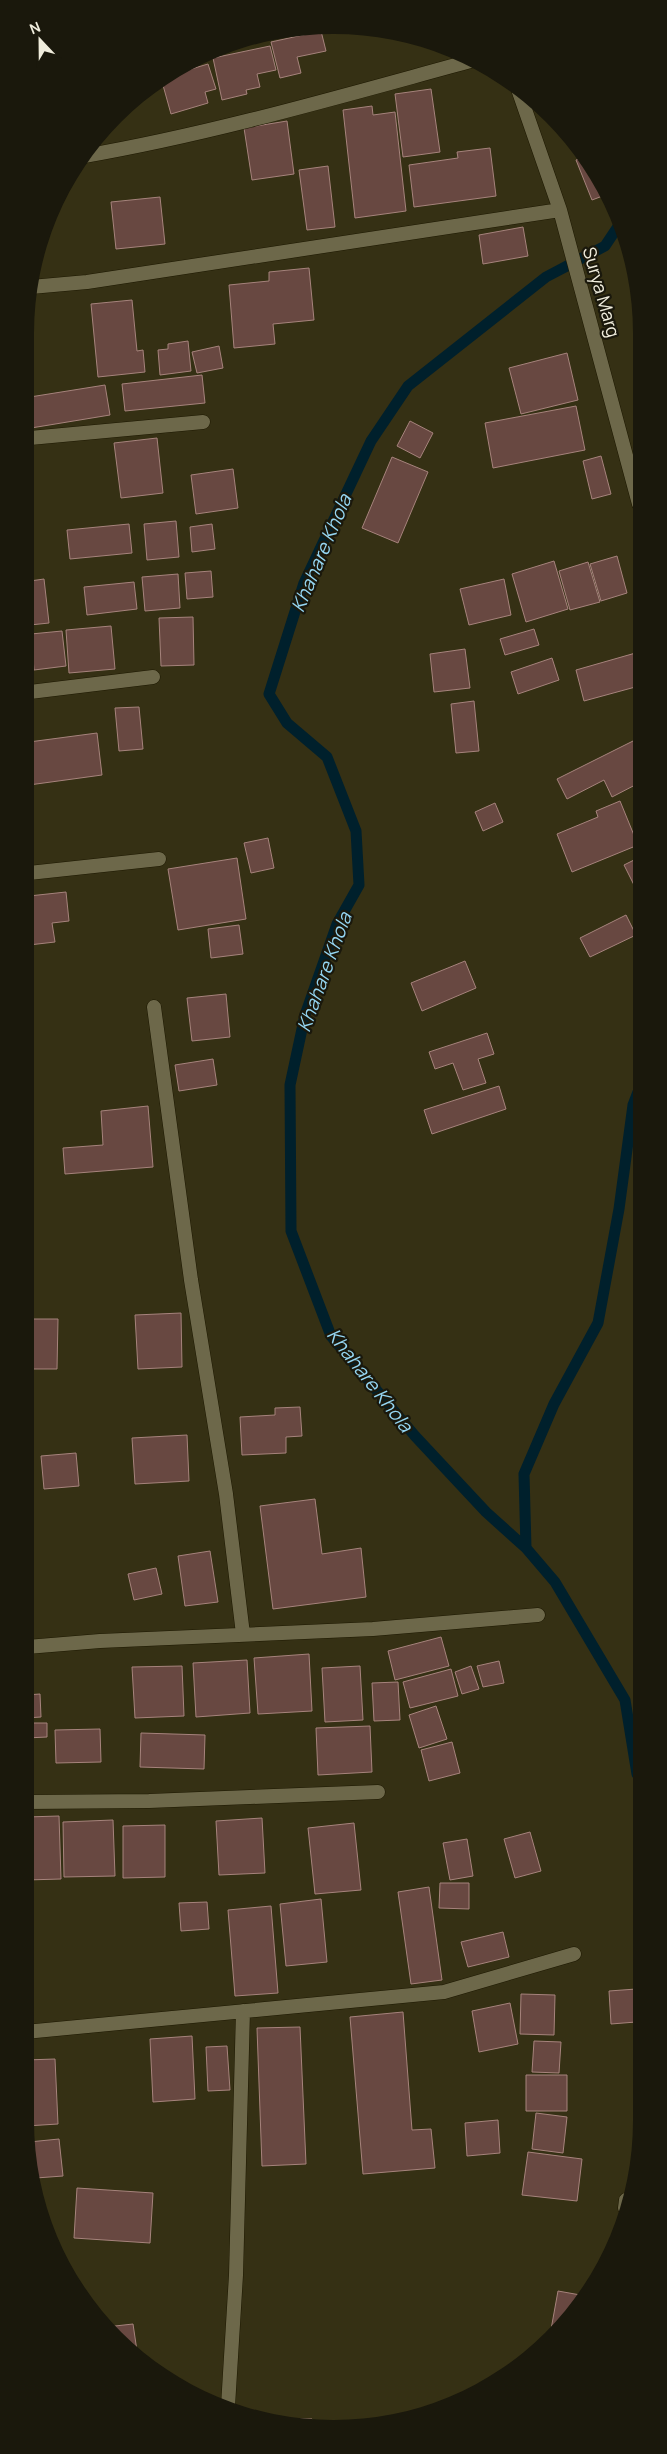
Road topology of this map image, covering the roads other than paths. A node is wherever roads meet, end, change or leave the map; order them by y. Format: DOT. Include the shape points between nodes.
graph roads {
  1 [pos="462,63"];
  2 [pos="522,101"];
  3 [pos="94,154"];
  4 [pos="560,210"];
  5 [pos="38,286"];
  6 [pos="204,422"];
  7 [pos="34,438"];
  8 [pos="633,481"];
  9 [pos="152,677"];
  10 [pos="34,692"];
  11 [pos="159,859"];
  12 [pos="34,872"];
  13 [pos="154,1007"];
  14 [pos="538,1615"];
  15 [pos="243,1634"];
  16 [pos="34,1646"];
  17 [pos="378,1792"];
  18 [pos="34,1802"];
  19 [pos="574,1954"];
  20 [pos="243,2012"];
  21 [pos="34,2031"];
  22 [pos="228,2401"];
  1 -- 3 [label="street" via="248,121"];
  2 -- 4 [label="street, Surya Marg"];
  4 -- 5 [label="street" via="87,282"];
  4 -- 8 [label="street, Surya Marg"];
  6 -- 7 [label="street"];
  9 -- 10 [label="street"];
  11 -- 12 [label="street"];
  13 -- 15 [label="street" via="191,1280 226,1494"];
  14 -- 15 [label="street" via="373,1629"];
  15 -- 16 [label="street"];
  17 -- 18 [label="street"];
  19 -- 20 [label="street" via="444,1992"];
  20 -- 21 [label="street"];
  20 -- 22 [label="street" via="236,2274"];
}
